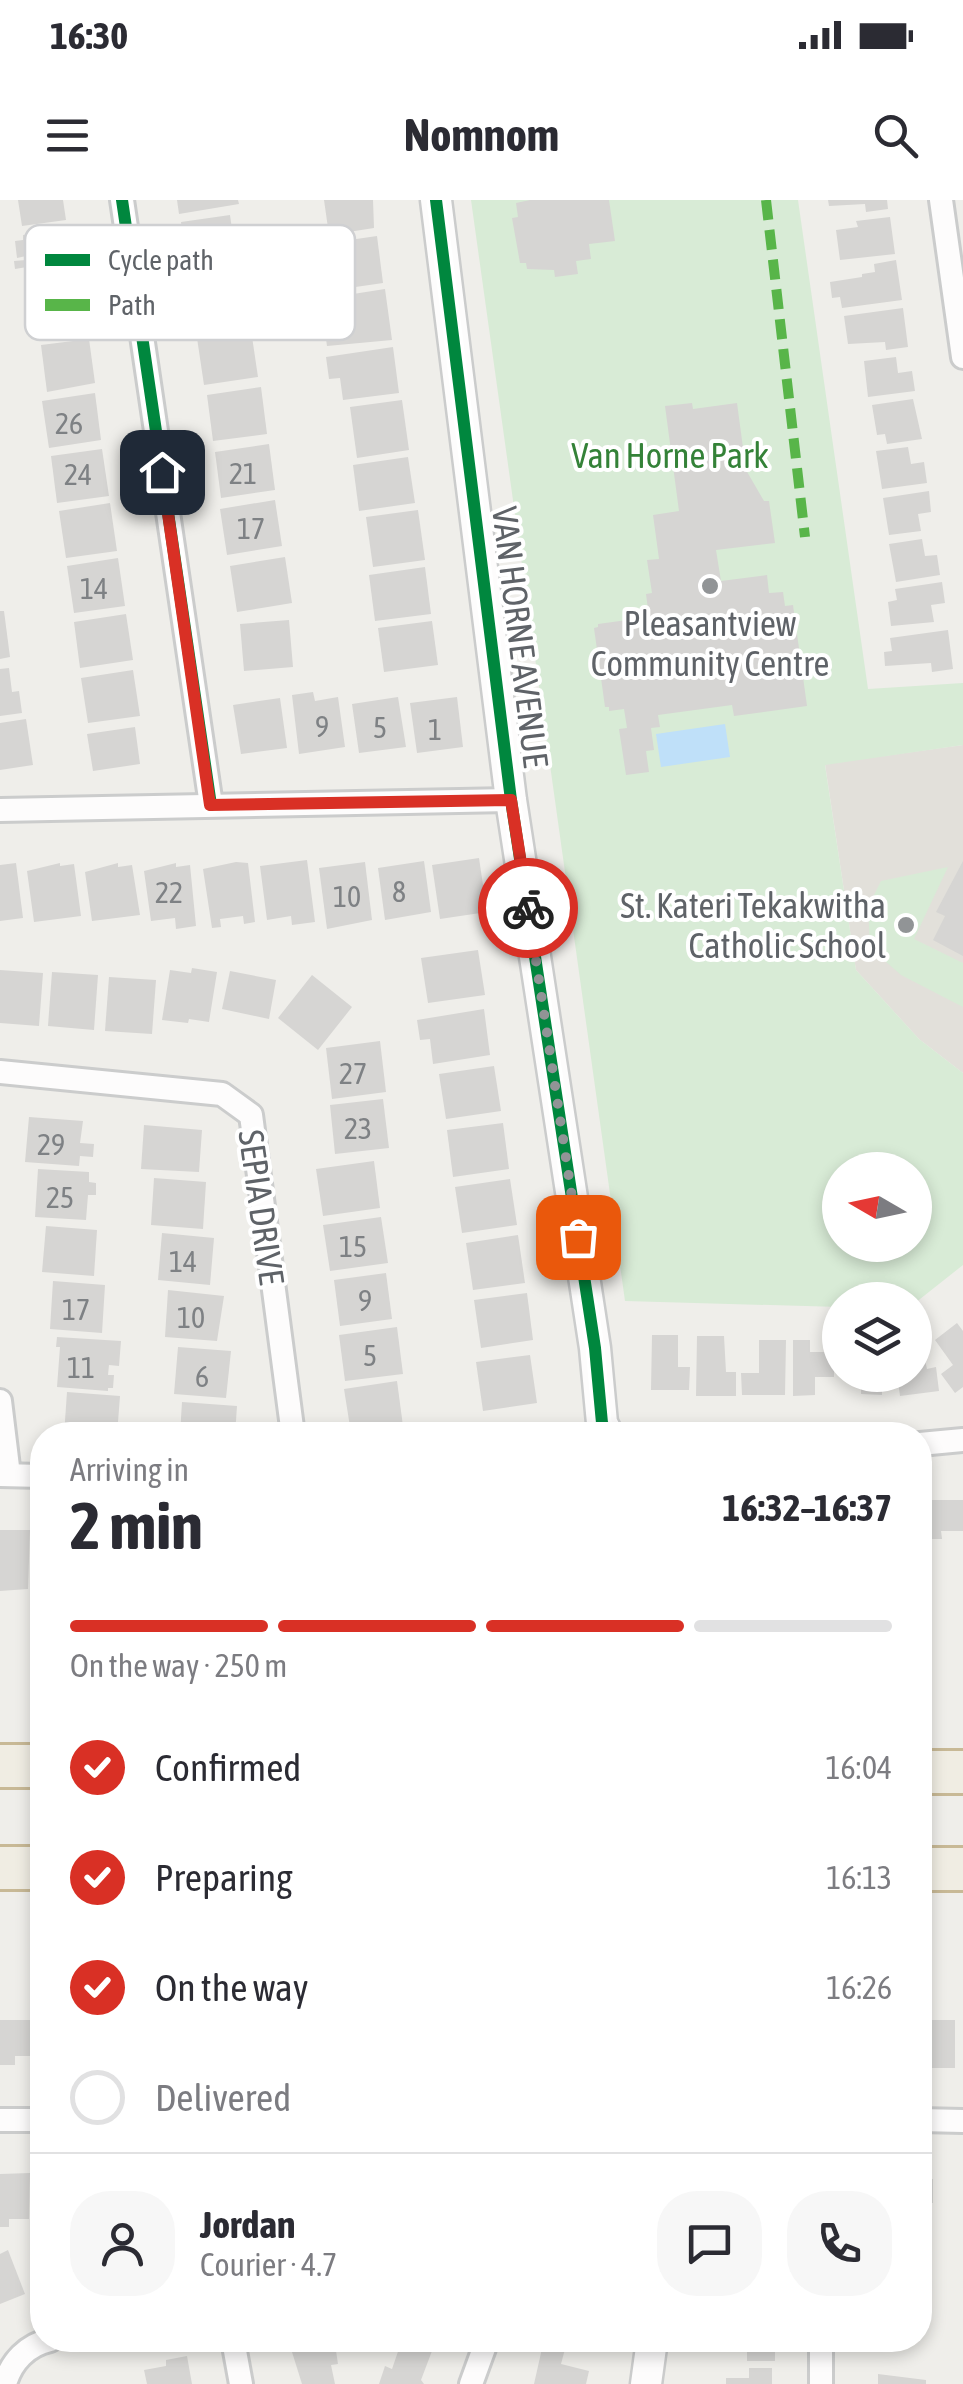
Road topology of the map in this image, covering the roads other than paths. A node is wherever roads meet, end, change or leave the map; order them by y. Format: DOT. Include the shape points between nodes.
graph roads {
  1 [pos="122,200"];
  2 [pos="436,200"];
  3 [pos="940,200"];
  4 [pos="126,225"];
  5 [pos="142,340"];
  6 [pos="963,357"];
  7 [pos="511,800"];
  8 [pos="210,805"];
  9 [pos="0,810"];
  10 [pos="0,1072"];
  11 [pos="0,1401"];
  12 [pos="291,1422"];
  13 [pos="602,1422"];
  14 [pos="963,1440"];
  15 [pos="932,1443"];
  16 [pos="5,1475"];
  17 [pos="30,1476"];
  18 [pos="0,1766"];
  19 [pos="30,1766"];
  20 [pos="932,1772"];
  21 [pos="963,1772"];
  22 [pos="0,1868"];
  23 [pos="30,1868"];
  24 [pos="932,1869"];
  25 [pos="963,1869"];
  26 [pos="0,2120"];
  27 [pos="30,2120"];
  28 [pos="932,2120"];
  29 [pos="963,2120"];
  30 [pos="30,2349"];
  31 [pos="235,2352"];
  32 [pos="483,2352"];
  33 [pos="650,2352"];
  34 [pos="821,2352"];
  35 [pos="5,2384"];
  36 [pos="241,2384"];
  37 [pos="471,2384"];
  38 [pos="646,2384"];
  39 [pos="821,2384"];
  1 -- 4 [label="street"];
  2 -- 7 [label="street, VAN HORNE AVENUE"];
  3 -- 6 [label="street"];
  5 -- 8 [label="street"];
  7 -- 8 [label="street"];
  7 -- 13 [label="street, VAN HORNE AVENUE"];
  8 -- 9 [label="street"];
  10 -- 12 [label="street, SEPIA DRIVE" via="222,1094 251,1115"];
  11 -- 16 [label="street"];
  14 -- 15 [label="street"];
  16 -- 17 [label="street"];
  18 -- 19 [label="highway"];
  20 -- 21 [label="highway"];
  22 -- 23 [label="highway"];
  24 -- 25 [label="highway"];
  26 -- 27 [label="street"];
  28 -- 29 [label="street"];
  30 -- 35 [label="street" via="10,2366"];
  31 -- 36 [label="street"];
  32 -- 37 [label="street"];
  33 -- 38 [label="street"];
  34 -- 39 [label="street"];
}
